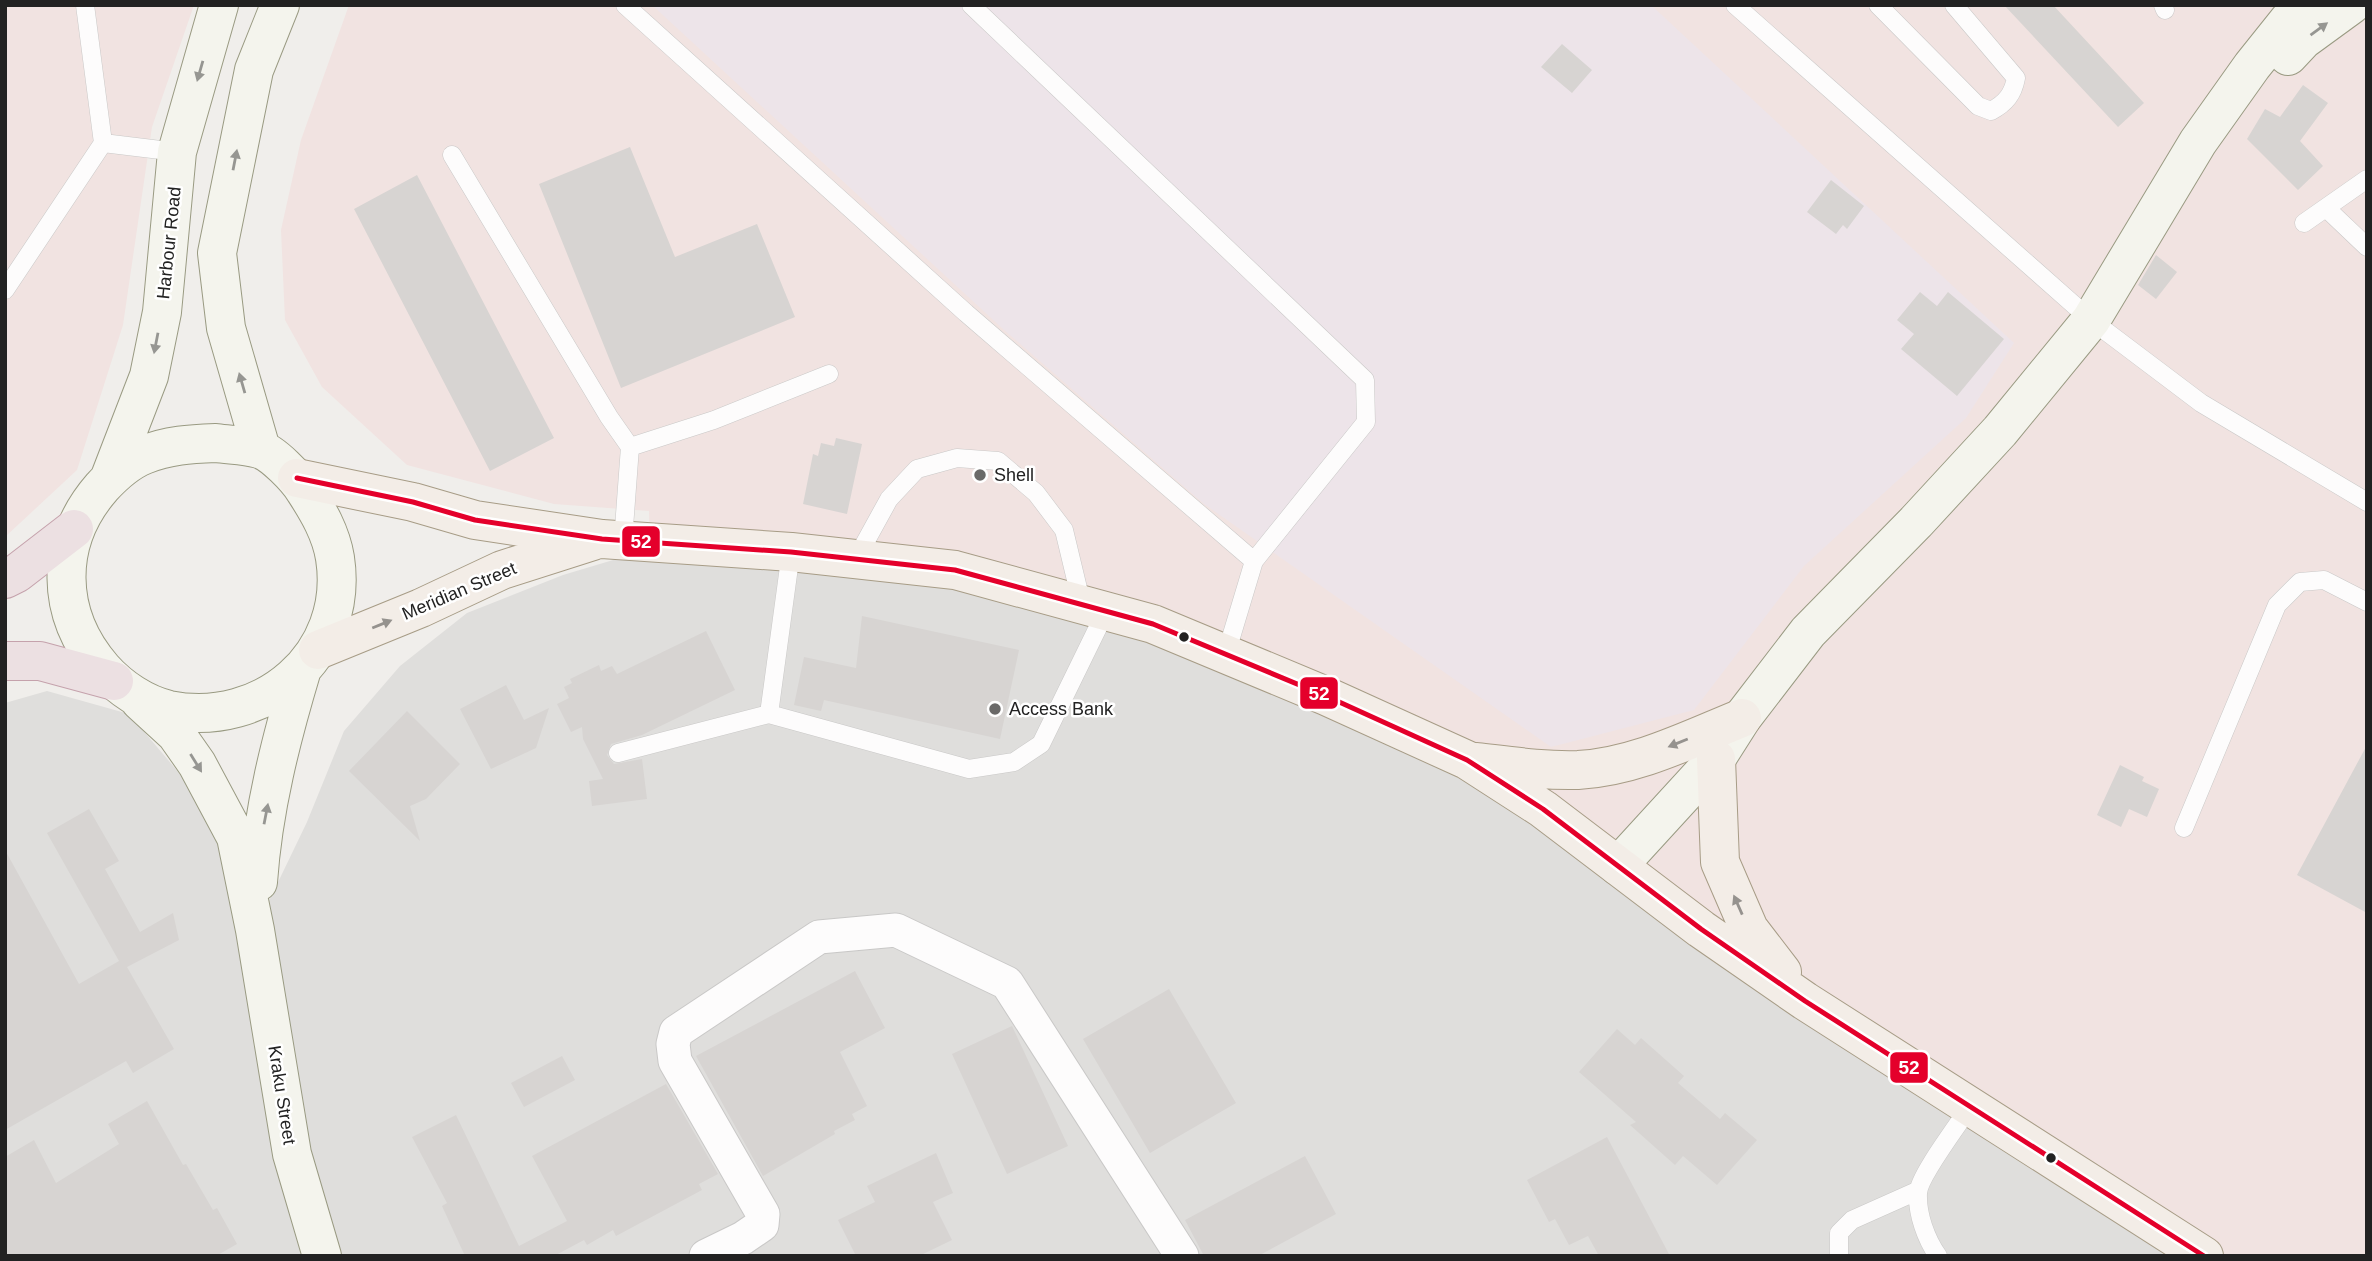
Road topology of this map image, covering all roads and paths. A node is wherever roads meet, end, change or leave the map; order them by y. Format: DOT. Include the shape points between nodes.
graph roads {
  1 [pos="85,5"];
  2 [pos="219,5"];
  3 [pos="280,5"];
  4 [pos="625,5"];
  5 [pos="971,5"];
  6 [pos="1735,5"];
  7 [pos="1878,5"];
  8 [pos="1954,5"];
  9 [pos="2307,5"];
  10 [pos="2351,5"];
  11 [pos="2198,142"];
  12 [pos="103,143"];
  13 [pos="177,152"];
  14 [pos="452,155"];
  15 [pos="2367,179"];
  16 [pos="2326,208"];
  17 [pos="2304,223"];
  18 [pos="2367,247"];
  19 [pos="5,290"];
  20 [pos="2091,320"];
  21 [pos="829,374"];
  22 [pos="630,447"];
  23 [pos="261,449"];
  24 [pos="110,477"];
  25 [pos="297,478"];
  26 [pos="2367,502"];
  27 [pos="74,529"];
  28 [pos="612,540"];
  29 [pos="791,552"];
  30 [pos="856,559"];
  31 [pos="1254,561"];
  32 [pos="5,579"];
  33 [pos="2367,602"];
  34 [pos="1094,608"];
  35 [pos="1226,654"];
  36 [pos="310,659"];
  37 [pos="5,661"];
  38 [pos="124,688"];
  39 [pos="769,714"];
  40 [pos="1742,718"];
  41 [pos="618,753"];
  42 [pos="1716,759"];
  43 [pos="1467,760"];
  44 [pos="2184,828"];
  45 [pos="1618,866"];
  46 [pos="255,930"];
  47 [pos="1805,1001"];
  48 [pos="1969,1108"];
  49 [pos="1917,1191"];
  50 [pos="2167,1246"];
  51 [pos="322,1256"];
  52 [pos="706,1256"];
  53 [pos="1182,1256"];
  54 [pos="1839,1256"];
  55 [pos="1938,1256"];
  56 [pos="2204,1256"];
  1 -- 12 [label="lane"];
  2 -- 13 [label="main road, Harbour Road, one-way"];
  23 -- 3 [label="main road, one-way" via="226,328 218,253 254,70"];
  4 -- 31 [label="lane" via="966,313"];
  5 -- 31 [label="lane" via="1366,380 1366,422"];
  6 -- 20 [label="lane"];
  7 -- 8 [label="lane" via="1978,106 1991,111 2014,91 2016,78"];
  9 -- 11 [label="main road" via="2252,66"];
  11 -- 10 [label="main road, one-way" via="2303,40"];
  11 -- 20 [label="main road"];
  12 -- 13 [label="lane"];
  12 -- 19 [label="lane"];
  13 -- 24 [label="main road, Harbour Road, one-way" via="162,312 149,376"];
  14 -- 22 [label="lane"];
  15 -- 16 [label="lane"];
  16 -- 17 [label="lane"];
  16 -- 18 [label="lane"];
  20 -- 26 [label="lane" via="2201,403"];
  20 -- 40 [label="main road" via="2000,431 1808,632"];
  21 -- 22 [label="lane"];
  22 -- 28 [label="lane"];
  23 -- 24 [label="main road" via="178,444 141,456"];
  23 -- 25 [label="main road"];
  24 -- 27 [label="main road, Kraku Street" via="89,501"];
  25 -- 28 [label="main road, Meridian Street" via="475,520"];
  25 -- 36 [label="main road, Kraku Street" via="327,529 335,558 330,618"];
  27 -- 32 [label="highway"];
  27 -- 38 [label="main road, Kraku Street" via="66,580 76,631 89,653"];
  28 -- 29 [label="main road, Meridian Street"];
  36 -- 28 [label="main road, Meridian Street, one-way" via="502,570"];
  29 -- 30 [label="main road, Meridian Street"];
  29 -- 39 [label="lane"];
  30 -- 34 [label="main road, Meridian Street" via="955,570"];
  30 -- 34 [label="lane" via="888,499 917,469 957,457 998,461 1036,492 1064,530"];
  31 -- 35 [label="lane"];
  33 -- 44 [label="lane" via="2324,580 2300,582 2277,605"];
  34 -- 35 [label="main road, Meridian Street" via="1153,624"];
  34 -- 39 [label="lane" via="1041,744 1014,762 969,769"];
  35 -- 43 [label="main road, Meridian Street"];
  36 -- 38 [label="main road" via="274,693 228,710 167,709"];
  46 -- 36 [label="main road, Kraku Street, one-way" via="261,838 279,748"];
  37 -- 38 [label="highway" via="40,661"];
  38 -- 46 [label="main road, Kraku Street, one-way" via="176,734 236,836"];
  39 -- 41 [label="lane"];
  40 -- 42 [label="main road"];
  40 -- 43 [label="main road, one-way" via="1614,765 1540,770"];
  42 -- 45 [label="main road"];
  47 -- 42 [label="main road, one-way" via="1749,929 1720,862"];
  43 -- 45 [label="main road, Meridian Street"];
  45 -- 47 [label="main road, Meridian Street"];
  46 -- 51 [label="main road, Kraku Street" via="292,1154"];
  47 -- 48 [label="main road, Meridian Street"];
  48 -- 49 [label="lane"];
  48 -- 50 [label="main road, Meridian Street"];
  49 -- 54 [label="lane" via="1852,1220 1839,1233"];
  49 -- 55 [label="lane" via="1920,1218"];
  50 -- 56 [label="main road, Meridian Street"];
  52 -- 53 [label="street" via="762,1226 763,1214 675,1061 676,1032 819,937 897,930 1007,983"];
}
